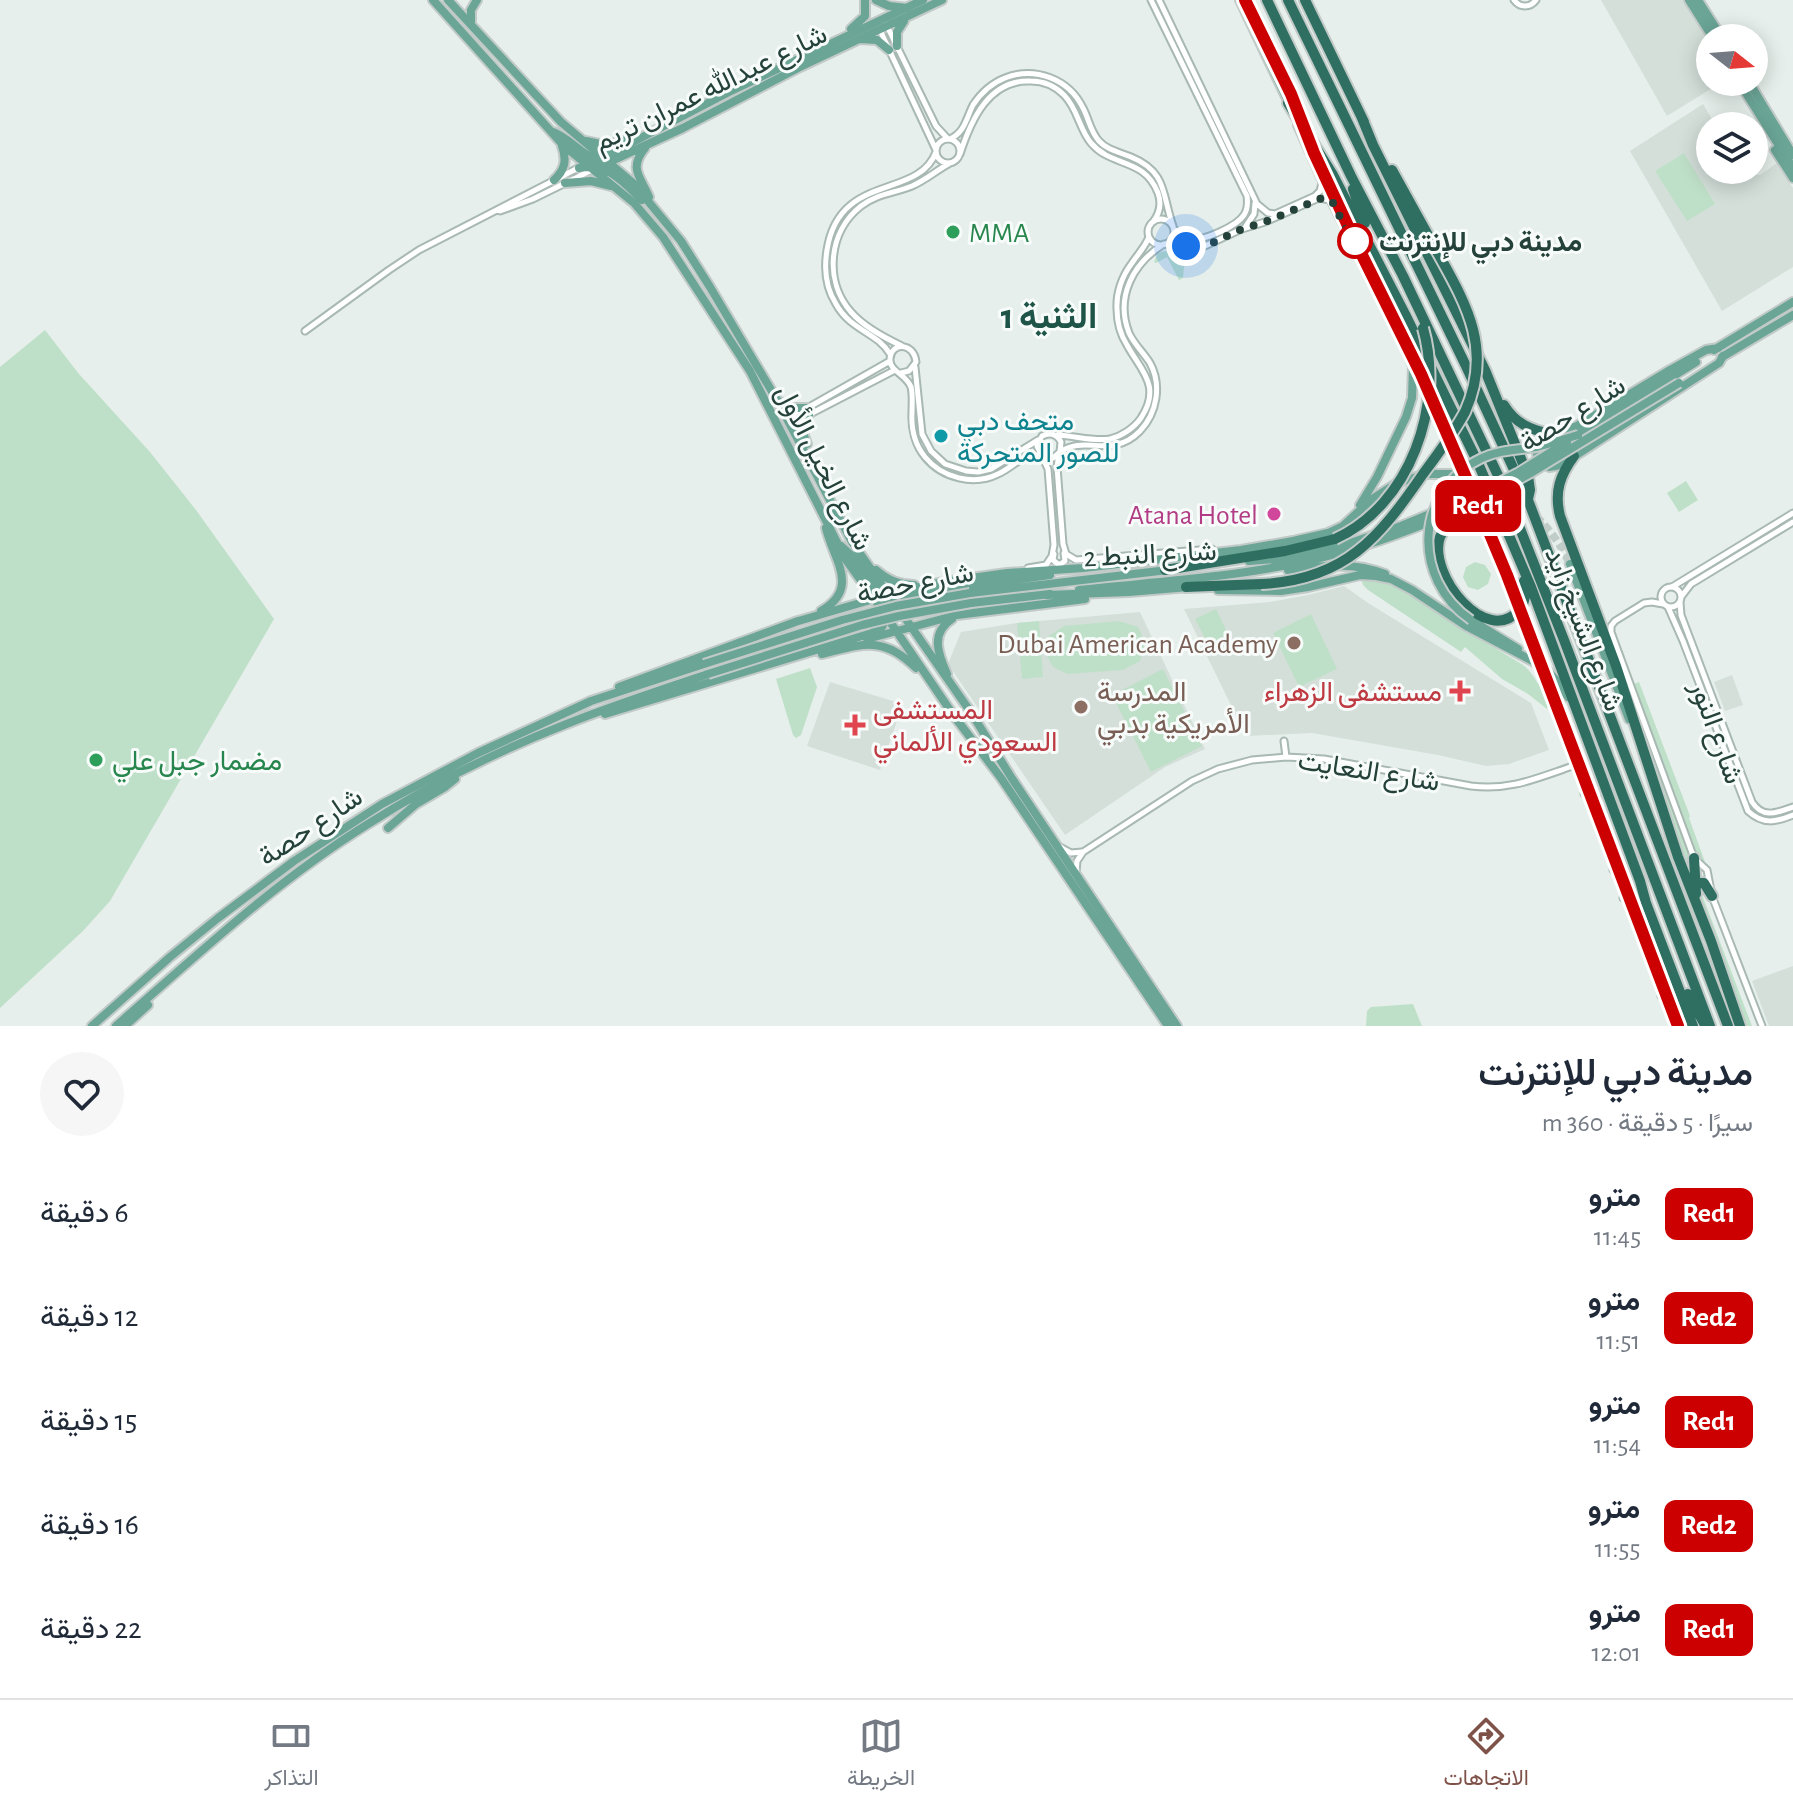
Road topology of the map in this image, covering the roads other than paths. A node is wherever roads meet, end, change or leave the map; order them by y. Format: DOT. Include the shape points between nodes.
graph roads {
  1 [pos="433,0"];
  2 [pos="448,0"];
  3 [pos="477,0"];
  4 [pos="865,0"];
  5 [pos="876,0"];
  6 [pos="923,0"];
  7 [pos="942,0"];
  8 [pos="1151,0"];
  9 [pos="1159,0"];
  10 [pos="1240,0"];
  11 [pos="1267,0"];
  12 [pos="1288,0"];
  13 [pos="1305,0"];
  14 [pos="1514,0"];
  15 [pos="1689,0"];
  16 [pos="1698,0"];
  17 [pos="1537,1"];
  18 [pos="909,12"];
  19 [pos="881,24"];
  20 [pos="1704,24"];
  21 [pos="1713,24"];
  22 [pos="473,27"];
  23 [pos="846,35"];
  24 [pos="856,40"];
  25 [pos="893,48"];
  26 [pos="1753,97"];
  27 [pos="1288,103"];
  28 [pos="1362,118"];
  29 [pos="552,132"];
  30 [pos="579,138"];
  31 [pos="648,139"];
  32 [pos="949,139"];
  33 [pos="560,141"];
  34 [pos="1793,146"];
  35 [pos="587,151"];
  36 [pos="936,151"];
  37 [pos="960,154"];
  38 [pos="1793,155"];
  39 [pos="598,163"];
  40 [pos="950,163"];
  41 [pos="1793,168"];
  42 [pos="1351,176"];
  43 [pos="1793,178"];
  44 [pos="554,180"];
  45 [pos="1322,182"];
  46 [pos="565,183"];
  47 [pos="619,190"];
  48 [pos="1255,201"];
  49 [pos="1332,201"];
  50 [pos="653,206"];
  51 [pos="496,212"];
  52 [pos="1266,212"];
  53 [pos="1153,222"];
  54 [pos="1265,222"];
  55 [pos="1173,228"];
  56 [pos="1242,229"];
  57 [pos="1149,237"];
  58 [pos="1165,244"];
  59 [pos="1387,245"];
  60 [pos="1793,302"];
  61 [pos="1405,314"];
  62 [pos="1793,315"];
  63 [pos="305,331"];
  64 [pos="903,346"];
  65 [pos="1721,352"];
  66 [pos="890,358"];
  67 [pos="915,365"];
  68 [pos="750,371"];
  69 [pos="898,371"];
  70 [pos="864,376"];
  71 [pos="1676,379"];
  72 [pos="1490,383"];
  73 [pos="868,384"];
  74 [pos="777,400"];
  75 [pos="808,411"];
  76 [pos="785,423"];
  77 [pos="1551,434"];
  78 [pos="1054,435"];
  79 [pos="1578,435"];
  80 [pos="1039,439"];
  81 [pos="1060,453"];
  82 [pos="1042,456"];
  83 [pos="1574,456"];
  84 [pos="1450,474"];
  85 [pos="821,482"];
  86 [pos="1528,500"];
  87 [pos="1466,505"];
  88 [pos="1501,515"];
  89 [pos="1793,516"];
  90 [pos="824,520"];
  91 [pos="1321,534"];
  92 [pos="1063,544"];
  93 [pos="1054,545"];
  94 [pos="1241,550"];
  95 [pos="864,559"];
  96 [pos="1570,564"];
  97 [pos="1083,568"];
  98 [pos="1165,570"];
  99 [pos="1244,572"];
  100 [pos="1007,573"];
  101 [pos="943,582"];
  102 [pos="1186,587"];
  103 [pos="1672,587"];
  104 [pos="1412,590"];
  105 [pos="1129,592"];
  106 [pos="1046,595"];
  107 [pos="1681,600"];
  108 [pos="885,602"];
  109 [pos="1666,605"];
  110 [pos="957,615"];
  111 [pos="897,616"];
  112 [pos="795,622"];
  113 [pos="904,629"];
  114 [pos="841,643"];
  115 [pos="1544,667"];
  116 [pos="759,668"];
  117 [pos="929,681"];
  118 [pos="950,686"];
  119 [pos="591,701"];
  120 [pos="968,709"];
  121 [pos="594,713"];
  122 [pos="1580,721"];
  123 [pos="990,724"];
  124 [pos="1718,734"];
  125 [pos="987,739"];
  126 [pos="1284,741"];
  127 [pos="1732,750"];
  128 [pos="1286,757"];
  129 [pos="1644,757"];
  130 [pos="458,774"];
  131 [pos="1584,794"];
  132 [pos="1597,798"];
  133 [pos="1660,801"];
  134 [pos="1793,807"];
  135 [pos="1793,815"];
  136 [pos="388,828"];
  137 [pos="1055,843"];
  138 [pos="1083,852"];
  139 [pos="1618,853"];
  140 [pos="1694,858"];
  141 [pos="1613,870"];
  142 [pos="1076,877"];
  143 [pos="1640,881"];
  144 [pos="1695,881"];
  145 [pos="1712,896"];
  146 [pos="1623,898"];
  147 [pos="1637,905"];
  148 [pos="1711,941"];
  149 [pos="211,943"];
  150 [pos="1666,985"];
  151 [pos="1145,992"];
  152 [pos="1661,996"];
  153 [pos="1168,1013"];
  154 [pos="90,1026"];
  155 [pos="116,1026"];
  156 [pos="125,1026"];
  157 [pos="1168,1026"];
  158 [pos="1177,1026"];
  159 [pos="1682,1026"];
  160 [pos="1693,1026"];
  161 [pos="1708,1026"];
  162 [pos="1728,1026"];
  163 [pos="1740,1026"];
  164 [pos="1762,1026"];
  1 -- 29 [label="main road, شارع الخيل الأول"];
  2 -- 22 [label="main road, شارع الخيل الأول"];
  3 -- 22 [label="main road" via="470,13"];
  4 -- 23 [label="main road" via="865,16"];
  5 -- 18 [label="main road"];
  6 -- 18 [label="main road, شارع عبدالله عمران تريم"];
  7 -- 18 [label="main road, شارع عبدالله عمران تريم"];
  8 -- 55 [label="street" via="1248,202 1242,218 1201,239"];
  9 -- 48 [label="street"];
  10 -- 27 [label="main road"];
  11 -- 42 [label="highway, شارع الشيخ زايد"];
  12 -- 86 [label="highway, شارع الشيخ زايد"];
  13 -- 28 [label="highway"];
  14 -- 17 [label="street" via="1524,7"];
  15 -- 20 [label="main road"];
  16 -- 21 [label="main road"];
  18 -- 19 [label="main road, شارع عبدالله عمران تريم"];
  18 -- 25 [label="main road"];
  19 -- 23 [label="main road, شارع عبدالله عمران تريم"];
  19 -- 24 [label="main road, شارع عبدالله عمران تريم"];
  19 -- 25 [label="street"];
  22 -- 30 [label="main road, شارع الخيل الأول"];
  23 -- 31 [label="main road, شارع عبدالله عمران تريم"];
  24 -- 25 [label="main road" via="873,39"];
  24 -- 31 [label="main road, شارع عبدالله عمران تريم"];
  25 -- 32 [label="street" via="936,126"];
  25 -- 36 [label="street"];
  26 -- 34 [label="main road"];
  26 -- 38 [label="main road"];
  26 -- 41 [label="main road"];
  26 -- 43 [label="main road" via="1761,124"];
  27 -- 45 [label="main road"];
  27 -- 61 [label="highway" via="1329,168"];
  28 -- 72 [label="highway"];
  28 -- 102 [label="highway, bridge" via="1462,296 1475,334 1474,390 1465,412 1397,512 1346,559 1291,580"];
  29 -- 33 [label="main road, شارع الخيل الأول"];
  29 -- 35 [label="main road"];
  30 -- 31 [label="main road" via="605,145"];
  30 -- 35 [label="main road, شارع الخيل الأول"];
  31 -- 39 [label="main road, شارع عبدالله عمران تريم"];
  31 -- 39 [label="main road, شارع عبدالله عمران تريم"];
  31 -- 50 [label="main road" via="637,167"];
  32 -- 36 [label="street" via="938,143"];
  32 -- 37 [label="street"];
  32 -- 55 [label="street" via="962,131 975,103 997,81 1026,73 1051,77 1079,100 1100,142 1139,160 1157,177"];
  33 -- 39 [label="main road, شارع الخيل الأول"];
  33 -- 44 [label="main road" via="565,162"];
  35 -- 39 [label="main road, شارع الخيل الأول"];
  36 -- 40 [label="street" via="941,161"];
  36 -- 66 [label="street" via="920,174 853,203 828,243 826,275 836,305 851,323 883,343"];
  37 -- 40 [label="street"];
  37 -- 53 [label="street" via="980,109 994,92 1016,82 1043,83 1068,99 1098,150 1151,181 1160,205"];
  39 -- 44 [label="street, شارع عبدالله عمران تريم"];
  39 -- 46 [label="street, شارع عبدالله عمران تريم"];
  39 -- 47 [label="main road, شارع الخيل الأول"];
  39 -- 50 [label="main road, شارع الخيل الأول" via="633,183"];
  40 -- 64 [label="street" via="918,183 865,203 844,224 835,243 833,273 843,301 860,321"];
  42 -- 59 [label="highway, شارع الشيخ زايد"];
  42 -- 61 [label="highway" via="1358,207"];
  44 -- 51 [label="street, شارع عبدالله عمران تريم"];
  45 -- 49 [label="main road"];
  45 -- 52 [label="street" via="1315,196 1275,214"];
  46 -- 47 [label="main road" via="591,181"];
  46 -- 51 [label="street, شارع عبدالله عمران تريم"];
  47 -- 68 [label="main road, شارع الخيل الأول" via="663,237"];
  48 -- 52 [label="street"];
  48 -- 56 [label="street" via="1254,214"];
  49 -- 54 [label="street" via="1319,198"];
  49 -- 91 [label="main road" via="1409,356 1413,387 1406,417 1369,492 1347,518"];
  50 -- 74 [label="main road, شارع الخيل الأول" via="681,241"];
  51 -- 63 [label="street, شارع عبدالله عمران تريم" via="409,257"];
  52 -- 54 [label="street" via="1261,218"];
  53 -- 55 [label="street" via="1169,221"];
  53 -- 57 [label="street"];
  54 -- 56 [label="street"];
  55 -- 58 [label="street"];
  56 -- 58 [label="street" via="1201,247"];
  57 -- 58 [label="street"];
  57 -- 78 [label="street" via="1125,274 1116,308 1124,340 1149,383 1142,416 1112,438"];
  58 -- 81 [label="street" via="1134,271 1124,301 1129,332 1156,379 1151,416 1124,442 1109,447 1073,445"];
  59 -- 98 [label="highway, bridge" via="1429,354 1424,419 1396,487 1378,510 1335,539"];
  59 -- 161 [label="highway, شارع الشيخ زايد" via="1510,502"];
  60 -- 65 [label="main road, شارع حصة"];
  61 -- 88 [label="highway"];
  62 -- 65 [label="main road, شارع حصة"];
  64 -- 66 [label="street"];
  64 -- 67 [label="street" via="914,353"];
  65 -- 71 [label="main road, شارع حصة"];
  65 -- 77 [label="main road" via="1710,348 1577,426"];
  65 -- 83 [label="main road" via="1719,363"];
  66 -- 69 [label="street"];
  66 -- 70 [label="street"];
  67 -- 69 [label="street"];
  67 -- 80 [label="street" via="922,434 945,464 966,471 991,469"];
  68 -- 76 [label="main road, شارع الخيل الأول"];
  68 -- 76 [label="main road"];
  69 -- 73 [label="street"];
  69 -- 82 [label="street" via="911,388 917,445 940,470 980,479 999,474 1024,456"];
  70 -- 73 [label="street" via="870,379"];
  70 -- 75 [label="street"];
  71 -- 79 [label="main road, شارع حصة"];
  71 -- 87 [label="main road, شارع حصة, bridge" via="1529,474"];
  72 -- 77 [label="highway" via="1517,421"];
  72 -- 86 [label="highway" via="1528,476"];
  73 -- 75 [label="street"];
  74 -- 75 [label="main road"];
  74 -- 76 [label="main road, شارع الخيل الأول"];
  75 -- 76 [label="street"];
  75 -- 85 [label="main road" via="802,433"];
  76 -- 85 [label="main road, شارع الخيل الأول" via="785,431"];
  76 -- 90 [label="main road, شارع الخيل الأول"];
  77 -- 83 [label="main road" via="1536,447 1543,464 1555,467"];
  78 -- 80 [label="street"];
  78 -- 81 [label="street" via="1061,442"];
  79 -- 87 [label="main road, شارع حصة, bridge"];
  79 -- 115 [label="main road, bridge" via="1488,455 1461,471 1441,494 1429,530 1431,567 1448,600"];
  80 -- 82 [label="street"];
  81 -- 82 [label="street"];
  81 -- 92 [label="street, شارع النبط 2"];
  82 -- 93 [label="street, شارع النبط 2" via="1048,469"];
  83 -- 129 [label="highway" via="1560,480 1558,510"];
  84 -- 91 [label="main road" via="1426,474 1397,483 1343,526"];
  85 -- 95 [label="main road, شارع الخيل الأول"];
  86 -- 162 [label="highway, شارع الشيخ زايد"];
  87 -- 88 [label="highway" via="1439,540 1442,571 1464,603 1496,620 1519,611 1526,589"];
  87 -- 98 [label="main road, شارع حصة" via="1301,556"];
  87 -- 99 [label="main road, شارع حصة" via="1354,549"];
  88 -- 122 [label="highway"];
  89 -- 103 [label="street"];
  89 -- 107 [label="street" via="1691,584"];
  90 -- 108 [label="main road, شارع الخيل الأول"];
  90 -- 112 [label="main road" via="842,571 841,589 827,608"];
  91 -- 94 [label="main road"];
  92 -- 93 [label="street" via="1066,559 1061,565 1053,560"];
  92 -- 94 [label="street, شارع النبط 2" via="1076,560"];
  93 -- 100 [label="street, شارع النبط 2" via="1046,565"];
  94 -- 97 [label="main road"];
  95 -- 101 [label="main road" via="897,583"];
  95 -- 108 [label="main road, شارع الخيل الأول"];
  96 -- 129 [label="main road"];
  97 -- 100 [label="main road"];
  97 -- 111 [label="main road" via="919,593 905,599"];
  98 -- 119 [label="main road, شارع حصة, bridge" via="970,593 859,615"];
  99 -- 104 [label="main road" via="1346,565 1386,574"];
  99 -- 106 [label="main road, شارع حصة"];
  100 -- 101 [label="main road"];
  101 -- 108 [label="main road"];
  102 -- 104 [label="main road" via="1274,591 1366,575"];
  102 -- 105 [label="main road"];
  103 -- 107 [label="street"];
  103 -- 109 [label="street" via="1663,591"];
  104 -- 115 [label="main road"];
  105 -- 106 [label="main road"];
  105 -- 110 [label="main road"];
  106 -- 121 [label="main road, شارع حصة, bridge" via="971,603 853,627"];
  107 -- 109 [label="street" via="1675,607"];
  107 -- 127 [label="street, شارع النور" via="1681,615"];
  108 -- 111 [label="main road"];
  108 -- 111 [label="main road, شارع الخيل الأول"];
  108 -- 112 [label="main road" via="857,604"];
  108 -- 113 [label="main road, شارع الخيل الأول"];
  108 -- 114 [label="main road" via="884,622 876,631"];
  109 -- 124 [label="street, شارع النور"];
  109 -- 140 [label="street" via="1644,603 1610,629"];
  110 -- 113 [label="main road"];
  110 -- 118 [label="main road" via="943,625 937,642"];
  111 -- 113 [label="main road"];
  112 -- 119 [label="main road"];
  113 -- 114 [label="main road"];
  113 -- 117 [label="main road, شارع الخيل الأول"];
  113 -- 118 [label="main road, شارع الخيل الأول"];
  113 -- 120 [label="main road"];
  114 -- 116 [label="main road"];
  115 -- 122 [label="main road"];
  116 -- 117 [label="main road" via="877,645 905,657"];
  116 -- 121 [label="main road" via="614,712"];
  117 -- 151 [label="main road, شارع الخيل الأول"];
  118 -- 120 [label="main road, شارع الخيل الأول"];
  119 -- 154 [label="main road, شارع حصة" via="442,771 336,833 218,918"];
  120 -- 125 [label="main road, شارع الخيل الأول"];
  121 -- 130 [label="main road, شارع حصة"];
  122 -- 143 [label="highway"];
  123 -- 125 [label="main road"];
  124 -- 127 [label="street"];
  124 -- 135 [label="street, شارع النور" via="1748,811 1766,821"];
  125 -- 137 [label="main road, شارع الخيل الأول"];
  126 -- 128 [label="street"];
  127 -- 134 [label="street, شارع النور" via="1756,809 1770,814"];
  128 -- 132 [label="street, شارع النعايت" via="1488,787 1513,786 1580,766"];
  128 -- 138 [label="street, شارع النعايت" via="1235,764 1192,781"];
  129 -- 133 [label="highway"];
  130 -- 136 [label="main road"];
  130 -- 149 [label="main road, شارع حصة" via="343,840"];
  131 -- 132 [label="street"];
  132 -- 139 [label="street"];
  133 -- 144 [label="highway"];
  133 -- 148 [label="highway"];
  137 -- 138 [label="street" via="1069,853"];
  137 -- 142 [label="main road, شارع الخيل الأول"];
  138 -- 142 [label="street"];
  139 -- 141 [label="street"];
  139 -- 147 [label="street"];
  140 -- 144 [label="highway"];
  140 -- 145 [label="street" via="1707,870"];
  142 -- 153 [label="main road, شارع الخيل الأول"];
  143 -- 160 [label="highway"];
  143 -- 161 [label="highway" via="1691,1002"];
  144 -- 145 [label="highway" via="1704,883"];
  144 -- 148 [label="highway"];
  145 -- 164 [label="street"];
  146 -- 147 [label="street"];
  147 -- 150 [label="street"];
  148 -- 163 [label="highway"];
  149 -- 155 [label="main road, شارع حصة"];
  149 -- 156 [label="main road, شارع حصة"];
  150 -- 152 [label="street"];
  150 -- 159 [label="street"];
  151 -- 153 [label="main road" via="1164,1015"];
  151 -- 157 [label="main road, شارع الخيل الأول"];
  153 -- 158 [label="main road, شارع الخيل الأول"];
}
